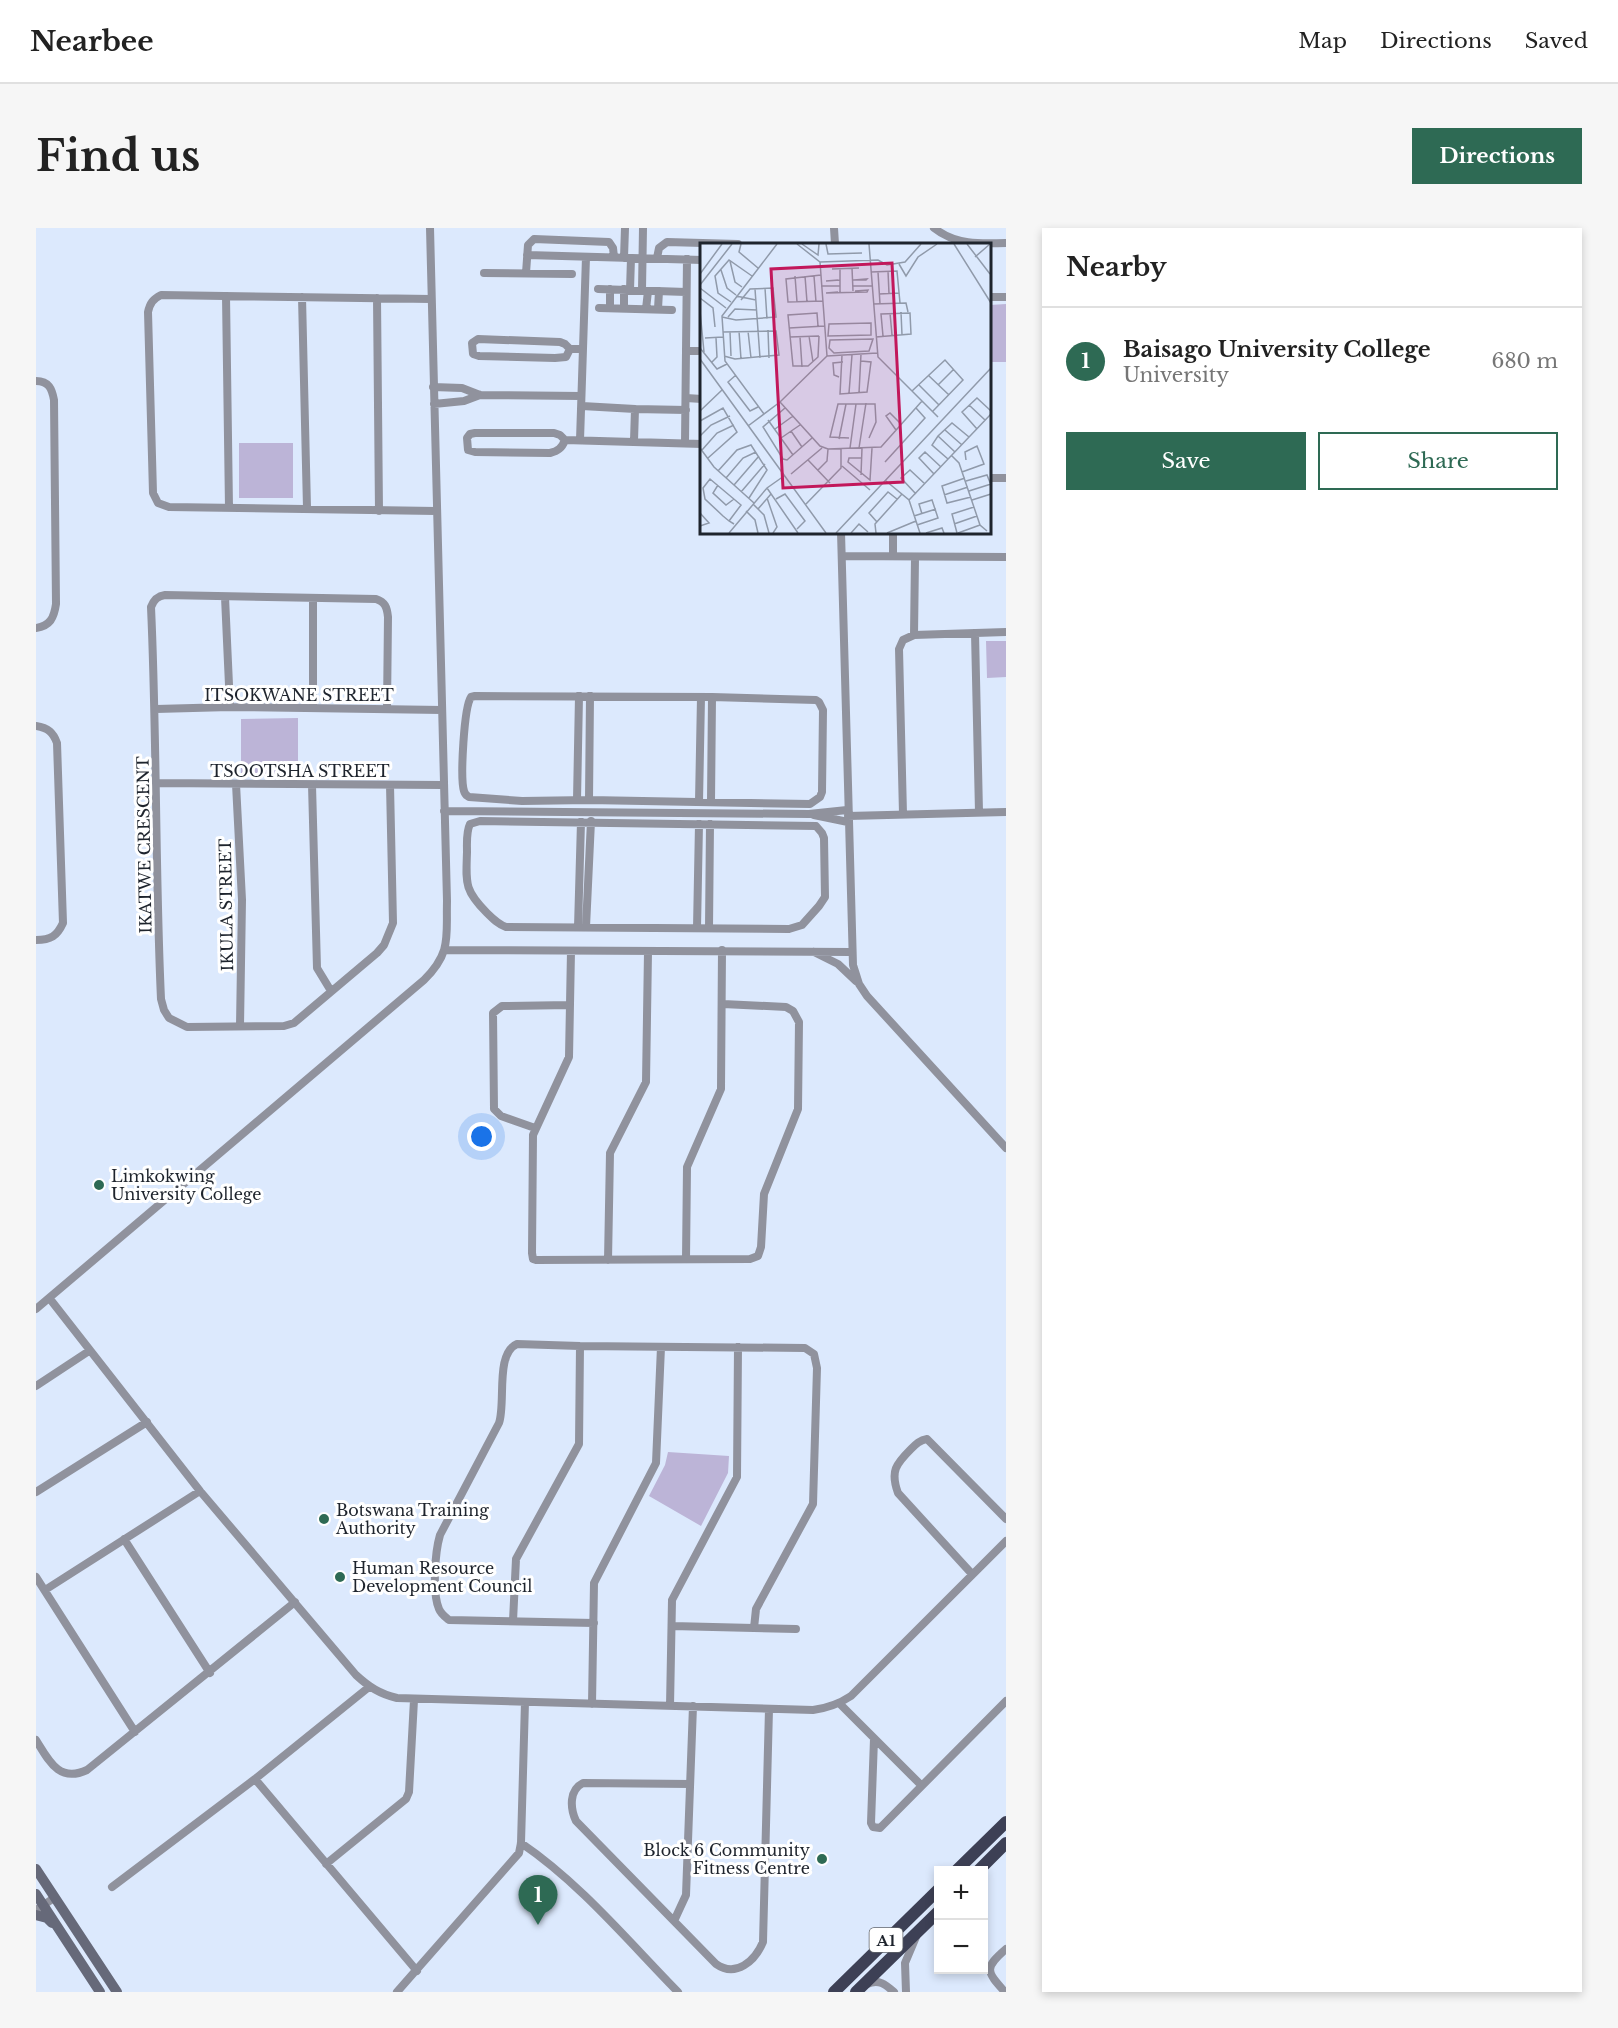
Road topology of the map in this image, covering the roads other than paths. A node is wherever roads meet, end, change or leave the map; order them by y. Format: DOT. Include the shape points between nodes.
graph roads {
  1 [pos="430,228"];
  2 [pos="625,228"];
  3 [pos="643,228"];
  4 [pos="834,228"];
  5 [pos="934,228"];
  6 [pos="702,243"];
  7 [pos="835,243"];
  8 [pos="1006,243"];
  9 [pos="527,255"];
  10 [pos="586,257"];
  11 [pos="614,257"];
  12 [pos="627,258"];
  13 [pos="643,258"];
  14 [pos="657,258"];
  15 [pos="687,259"];
  16 [pos="700,260"];
  17 [pos="484,273"];
  18 [pos="526,273"];
  19 [pos="572,274"];
  20 [pos="598,289"];
  21 [pos="610,290"];
  22 [pos="627,290"];
  23 [pos="645,290"];
  24 [pos="659,291"];
  25 [pos="686,292"];
  26 [pos="226,296"];
  27 [pos="302,297"];
  28 [pos="377,298"];
  29 [pos="431,299"];
  30 [pos="599,308"];
  31 [pos="610,308"];
  32 [pos="624,308"];
  33 [pos="646,309"];
  34 [pos="658,309"];
  35 [pos="672,310"];
  36 [pos="519,341"];
  37 [pos="570,349"];
  38 [pos="583,349"];
  39 [pos="686,351"];
  40 [pos="700,351"];
  41 [pos="519,357"];
  42 [pos="36,381"];
  43 [pos="433,387"];
  44 [pos="480,395"];
  45 [pos="581,396"];
  46 [pos="686,398"];
  47 [pos="700,399"];
  48 [pos="434,404"];
  49 [pos="582,406"];
  50 [pos="635,409"];
  51 [pos="686,410"];
  52 [pos="565,440"];
  53 [pos="580,440"];
  54 [pos="634,441"];
  55 [pos="685,442"];
  56 [pos="700,443"];
  57 [pos="229,508"];
  58 [pos="307,508"];
  59 [pos="379,511"];
  60 [pos="436,511"];
  61 [pos="841,534"];
  62 [pos="893,534"];
  63 [pos="842,556"];
  64 [pos="893,556"];
  65 [pos="1006,557"];
  66 [pos="915,558"];
  67 [pos="225,597"];
  68 [pos="313,598"];
  69 [pos="36,628"];
  70 [pos="975,633"];
  71 [pos="1006,633"];
  72 [pos="914,636"];
  73 [pos="579,696"];
  74 [pos="590,696"];
  75 [pos="701,697"];
  76 [pos="712,697"];
  77 [pos="230,707"];
  78 [pos="313,708"];
  79 [pos="387,708"];
  80 [pos="156,709"];
  81 [pos="442,710"];
  82 [pos="36,726"];
  83 [pos="157,783"];
  84 [pos="236,784"];
  85 [pos="312,785"];
  86 [pos="390,785"];
  87 [pos="443,785"];
  88 [pos="577,800"];
  89 [pos="589,800"];
  90 [pos="522,801"];
  91 [pos="645,801"];
  92 [pos="699,802"];
  93 [pos="711,802"];
  94 [pos="767,803"];
  95 [pos="444,811"];
  96 [pos="979,812"];
  97 [pos="1006,812"];
  98 [pos="903,813"];
  99 [pos="767,814"];
  100 [pos="522,816"];
  101 [pos="848,816"];
  102 [pos="645,818"];
  103 [pos="591,821"];
  104 [pos="581,822"];
  105 [pos="699,824"];
  106 [pos="710,824"];
  107 [pos="767,824"];
  108 [pos="582,927"];
  109 [pos="697,928"];
  110 [pos="709,928"];
  111 [pos="36,940"];
  112 [pos="446,950"];
  113 [pos="722,950"];
  114 [pos="571,951"];
  115 [pos="812,951"];
  116 [pos="851,951"];
  117 [pos="648,952"];
  118 [pos="859,984"];
  119 [pos="331,991"];
  120 [pos="723,1004"];
  121 [pos="570,1005"];
  122 [pos="240,1026"];
  123 [pos="535,1128"];
  124 [pos="1006,1148"];
  125 [pos="686,1259"];
  126 [pos="608,1260"];
  127 [pos="50,1299"];
  128 [pos="36,1309"];
  129 [pos="580,1346"];
  130 [pos="661,1347"];
  131 [pos="738,1347"];
  132 [pos="89,1351"];
  133 [pos="36,1386"];
  134 [pos="147,1422"];
  135 [pos="200,1491"];
  136 [pos="36,1492"];
  137 [pos="1006,1519"];
  138 [pos="124,1539"];
  139 [pos="1006,1540"];
  140 [pos="972,1574"];
  141 [pos="36,1577"];
  142 [pos="45,1590"];
  143 [pos="295,1602"];
  144 [pos="513,1621"];
  145 [pos="594,1623"];
  146 [pos="672,1626"];
  147 [pos="754,1628"];
  148 [pos="796,1629"];
  149 [pos="210,1673"];
  150 [pos="369,1687"];
  151 [pos="414,1700"];
  152 [pos="1006,1701"];
  153 [pos="525,1702"];
  154 [pos="592,1704"];
  155 [pos="840,1704"];
  156 [pos="670,1706"];
  157 [pos="693,1706"];
  158 [pos="769,1709"];
  159 [pos="135,1732"];
  160 [pos="873,1739"];
  161 [pos="36,1740"];
  162 [pos="255,1779"];
  163 [pos="690,1784"];
  164 [pos="921,1785"];
  165 [pos="1006,1822"];
  166 [pos="521,1843"];
  167 [pos="1006,1843"];
  168 [pos="326,1864"];
  169 [pos="961,1866"];
  170 [pos="983,1866"];
  171 [pos="36,1869"];
  172 [pos="112,1887"];
  173 [pos="36,1894"];
  174 [pos="934,1894"];
  175 [pos="54,1898"];
  176 [pos="40,1907"];
  177 [pos="36,1915"];
  178 [pos="934,1916"];
  179 [pos="674,1921"];
  180 [pos="57,1926"];
  181 [pos="917,1933"];
  182 [pos="1006,1949"];
  183 [pos="417,1971"];
  184 [pos="860,1988"];
  185 [pos="100,1992"];
  186 [pos="117,1992"];
  187 [pos="397,1992"];
  188 [pos="678,1992"];
  189 [pos="834,1992"];
  190 [pos="894,1992"];
  191 [pos="906,1992"];
  192 [pos="1005,1992"];
  1 -- 29 [label="street"];
  2 -- 12 [label="street"];
  3 -- 13 [label="street"];
  4 -- 7 [label="street"];
  5 -- 8 [label="street" via="948,238 966,243"];
  6 -- 14 [label="street" via="667,242 659,248"];
  9 -- 10 [label="street"];
  9 -- 11 [label="street" via="528,245 534,239 609,242"];
  9 -- 18 [label="street"];
  10 -- 11 [label="street"];
  10 -- 38 [label="street"];
  11 -- 12 [label="street"];
  12 -- 13 [label="street"];
  12 -- 22 [label="street"];
  13 -- 14 [label="street"];
  13 -- 23 [label="street"];
  14 -- 15 [label="street"];
  15 -- 16 [label="street"];
  15 -- 25 [label="street"];
  17 -- 18 [label="street"];
  18 -- 19 [label="street"];
  20 -- 21 [label="street"];
  21 -- 22 [label="street"];
  21 -- 31 [label="street"];
  22 -- 23 [label="street"];
  22 -- 32 [label="street"];
  23 -- 24 [label="street"];
  23 -- 33 [label="street"];
  24 -- 25 [label="street"];
  24 -- 34 [label="street"];
  25 -- 39 [label="street"];
  26 -- 27 [label="street"];
  26 -- 57 [label="street"];
  26 -- 57 [label="street" via="161,295 148,312 155,499 169,507"];
  27 -- 28 [label="street"];
  27 -- 58 [label="street"];
  28 -- 29 [label="street"];
  28 -- 59 [label="street"];
  29 -- 43 [label="street"];
  30 -- 31 [label="street"];
  31 -- 32 [label="street"];
  32 -- 33 [label="street"];
  33 -- 34 [label="street"];
  34 -- 35 [label="street"];
  36 -- 37 [label="street" via="560,342"];
  36 -- 41 [label="street"];
  36 -- 41 [label="street" via="478,339 472,343 471,351 478,356"];
  37 -- 38 [label="street"];
  37 -- 41 [label="street" via="566,357"];
  38 -- 45 [label="street"];
  39 -- 40 [label="street"];
  39 -- 46 [label="street"];
  42 -- 69 [label="street" via="51,388 54,400 56,604 52,620"];
  43 -- 44 [label="street" via="462,388"];
  43 -- 48 [label="street"];
  44 -- 45 [label="street"];
  44 -- 48 [label="street"];
  45 -- 49 [label="street"];
  46 -- 47 [label="street"];
  46 -- 51 [label="street"];
  48 -- 60 [label="street"];
  49 -- 50 [label="street"];
  49 -- 53 [label="street"];
  50 -- 51 [label="street"];
  50 -- 54 [label="street"];
  51 -- 55 [label="street"];
  52 -- 52 [label="street" via="563,446 550,453 475,452 468,450 466,444 466,438 476,433 554,433"];
  52 -- 53 [label="street"];
  53 -- 54 [label="street"];
  54 -- 55 [label="street"];
  55 -- 56 [label="street"];
  57 -- 58 [label="street"];
  58 -- 59 [label="street"];
  59 -- 60 [label="street"];
  60 -- 81 [label="street"];
  61 -- 63 [label="street"];
  62 -- 64 [label="street"];
  63 -- 64 [label="street"];
  63 -- 101 [label="street"];
  64 -- 66 [label="street"];
  65 -- 66 [label="street"];
  66 -- 72 [label="street"];
  67 -- 68 [label="street, IKATWE CRESCENT"];
  67 -- 77 [label="street"];
  67 -- 80 [label="street, IKATWE CRESCENT" via="165,595 153,602"];
  68 -- 78 [label="street"];
  68 -- 79 [label="street, IKATWE CRESCENT" via="376,599 385,605"];
  70 -- 71 [label="street"];
  70 -- 72 [label="street"];
  70 -- 96 [label="street"];
  72 -- 98 [label="street" via="903,640 899,649"];
  73 -- 74 [label="street"];
  73 -- 88 [label="street"];
  73 -- 90 [label="street" via="475,696 469,700 464,791 470,797"];
  74 -- 75 [label="street"];
  74 -- 89 [label="street"];
  75 -- 76 [label="street"];
  75 -- 92 [label="street"];
  76 -- 93 [label="street"];
  76 -- 94 [label="street" via="810,699 822,706 820,798 810,804"];
  77 -- 78 [label="street, ITSOKWANE STREET"];
  77 -- 80 [label="street, ITSOKWANE STREET"];
  78 -- 79 [label="street, ITSOKWANE STREET"];
  79 -- 81 [label="street, ITSOKWANE STREET"];
  80 -- 83 [label="street, IKATWE CRESCENT"];
  81 -- 87 [label="street"];
  82 -- 111 [label="street" via="48,730 57,743 63,923 56,936"];
  83 -- 84 [label="street, TSOOTSHA STREET"];
  83 -- 122 [label="street, IKATWE CRESCENT" via="157,901 164,1010 169,1018 187,1027"];
  84 -- 85 [label="street, TSOOTSHA STREET"];
  84 -- 122 [label="street, IKULA STREET" via="242,900"];
  85 -- 86 [label="street, TSOOTSHA STREET"];
  85 -- 119 [label="street" via="317,968"];
  86 -- 87 [label="street, TSOOTSHA STREET"];
  86 -- 119 [label="street, IKATWE CRESCENT" via="393,923 377,952"];
  87 -- 95 [label="street"];
  88 -- 89 [label="street"];
  88 -- 90 [label="street"];
  89 -- 91 [label="street"];
  90 -- 100 [label="street"];
  91 -- 92 [label="street"];
  91 -- 102 [label="street"];
  92 -- 93 [label="street"];
  93 -- 94 [label="street"];
  94 -- 99 [label="street"];
  95 -- 100 [label="street"];
  95 -- 112 [label="street"];
  96 -- 97 [label="street"];
  96 -- 98 [label="street"];
  98 -- 101 [label="street"];
  99 -- 101 [label="street"];
  99 -- 102 [label="street"];
  99 -- 107 [label="street"];
  100 -- 102 [label="street"];
  100 -- 104 [label="street"];
  100 -- 108 [label="street" via="470,824 468,890 502,926"];
  101 -- 116 [label="street"];
  102 -- 103 [label="street"];
  102 -- 105 [label="street"];
  103 -- 104 [label="street"];
  103 -- 108 [label="street"];
  104 -- 108 [label="street"];
  105 -- 106 [label="street"];
  105 -- 109 [label="street"];
  106 -- 107 [label="street"];
  106 -- 110 [label="street"];
  107 -- 110 [label="street" via="820,828 824,838 822,902 794,928"];
  108 -- 109 [label="street"];
  109 -- 110 [label="street"];
  112 -- 114 [label="street"];
  112 -- 127 [label="street" via="424,980"];
  113 -- 115 [label="street"];
  113 -- 117 [label="street"];
  113 -- 120 [label="street"];
  114 -- 117 [label="street"];
  114 -- 121 [label="street"];
  115 -- 116 [label="street"];
  115 -- 118 [label="street" via="838,964"];
  116 -- 118 [label="street"];
  117 -- 126 [label="street" via="646,1082 610,1153"];
  118 -- 124 [label="street"];
  119 -- 122 [label="street, IKATWE CRESCENT" via="289,1025"];
  120 -- 125 [label="street" via="721,1089 687,1167"];
  120 -- 125 [label="street" via="778,1005 798,1016 798,1109 764,1194 758,1256"];
  121 -- 123 [label="street" via="568,1064"];
  121 -- 123 [label="street" via="502,1005 493,1013 494,1109 501,1116"];
  123 -- 126 [label="street" via="533,1259"];
  125 -- 126 [label="street"];
  127 -- 128 [label="street"];
  127 -- 132 [label="street"];
  129 -- 130 [label="street"];
  129 -- 144 [label="street" via="579,1444 516,1559"];
  129 -- 144 [label="street" via="517,1344 509,1349 504,1360 501,1418 437,1544 436,1600 441,1614 448,1620"];
  130 -- 131 [label="street"];
  130 -- 145 [label="street" via="656,1460 594,1583"];
  131 -- 146 [label="street" via="737,1477 674,1595"];
  131 -- 147 [label="street" via="806,1348 814,1354 818,1368 813,1504 756,1609"];
  132 -- 133 [label="street"];
  132 -- 134 [label="street"];
  134 -- 135 [label="street"];
  134 -- 136 [label="street"];
  135 -- 138 [label="street"];
  135 -- 143 [label="street"];
  137 -- 140 [label="street" via="927,1439 899,1461 894,1474 898,1493"];
  138 -- 142 [label="street"];
  138 -- 149 [label="street"];
  139 -- 140 [label="street"];
  140 -- 155 [label="street"];
  141 -- 142 [label="street"];
  142 -- 159 [label="street"];
  143 -- 149 [label="street"];
  143 -- 150 [label="street"];
  144 -- 145 [label="street"];
  145 -- 154 [label="street"];
  146 -- 147 [label="street"];
  146 -- 156 [label="street"];
  147 -- 148 [label="street"];
  149 -- 159 [label="street"];
  150 -- 151 [label="street" via="383,1695"];
  150 -- 162 [label="street"];
  151 -- 153 [label="street"];
  151 -- 168 [label="street" via="406,1799"];
  152 -- 164 [label="street"];
  153 -- 154 [label="street"];
  153 -- 166 [label="street"];
  154 -- 156 [label="street"];
  155 -- 158 [label="street" via="813,1710"];
  155 -- 160 [label="street"];
  156 -- 157 [label="street"];
  157 -- 158 [label="street"];
  157 -- 163 [label="street"];
  158 -- 179 [label="street" via="763,1942 753,1959 742,1967 722,1969"];
  159 -- 161 [label="street" via="87,1770 71,1775 51,1764"];
  160 -- 164 [label="street"];
  160 -- 164 [label="street" via="873,1827 880,1828"];
  162 -- 168 [label="street"];
  162 -- 172 [label="street"];
  163 -- 179 [label="street" via="686,1896"];
  163 -- 179 [label="street" via="583,1783 577,1786 572,1803 576,1821"];
  165 -- 169 [label="highway"];
  166 -- 183 [label="street" via="517,1858"];
  166 -- 188 [label="street" via="569,1881"];
  167 -- 170 [label="highway"];
  168 -- 183 [label="street"];
  171 -- 175 [label="main road"];
  173 -- 176 [label="main road"];
  174 -- 189 [label="highway, A1"];
  175 -- 176 [label="street"];
  175 -- 186 [label="main road"];
  176 -- 180 [label="main road"];
  177 -- 180 [label="main road"];
  178 -- 181 [label="highway, A1"];
  180 -- 185 [label="main road"];
  181 -- 184 [label="highway, A1"];
  181 -- 191 [label="street" via="905,1963"];
  182 -- 192 [label="street" via="990,1970"];
  183 -- 187 [label="street"];
  184 -- 190 [label="street" via="879,1982"];
}
